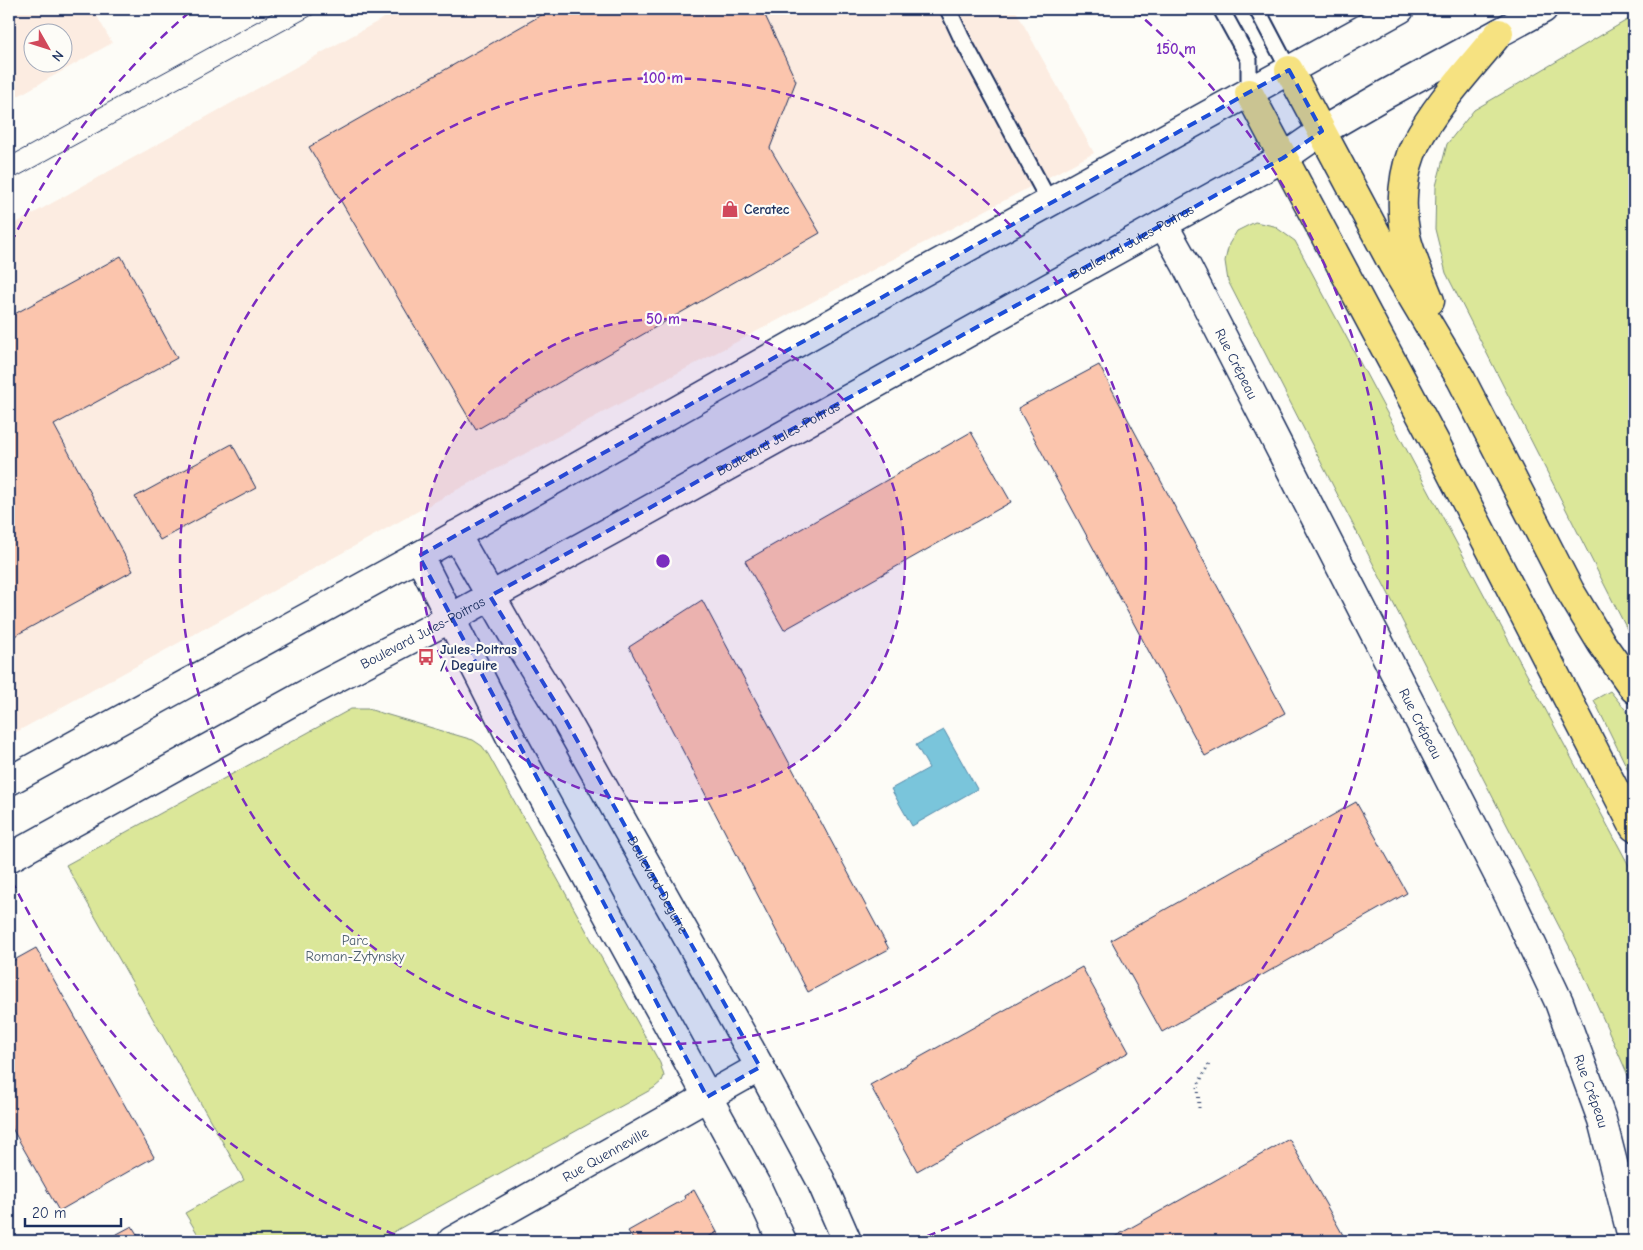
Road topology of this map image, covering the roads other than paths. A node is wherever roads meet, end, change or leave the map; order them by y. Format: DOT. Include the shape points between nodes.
graph roads {
  1 [pos="948,9"];
  2 [pos="1221,9"];
  3 [pos="1258,9"];
  4 [pos="1400,9"];
  5 [pos="1543,9"];
  6 [pos="1499,33"];
  7 [pos="1289,70"];
  8 [pos="1249,93"];
  9 [pos="1322,131"];
  10 [pos="1283,158"];
  11 [pos="1049,201"];
  12 [pos="1163,224"];
  13 [pos="1461,379"];
  14 [pos="456,535"];
  15 [pos="419,556"];
  16 [pos="490,596"];
  17 [pos="451,618"];
  18 [pos="1634,690"];
  19 [pos="9,782"];
  20 [pos="1634,827"];
  21 [pos="9,858"];
  22 [pos="760,1067"];
  23 [pos="707,1097"];
  24 [pos="452,1241"];
  25 [pos="782,1241"];
  26 [pos="847,1241"];
  27 [pos="1633,1241"];
  1 -- 11 [label="lane"];
  2 -- 8 [label="lane" via="1249,60"];
  3 -- 7 [label="lane"];
  4 -- 7 [label="street"];
  5 -- 6 [label="street, Boulevard Jules-Poitras"];
  6 -- 9 [label="street, Boulevard Jules-Poitras"];
  6 -- 13 [label="highway" via="1416,143 1404,185 1406,237"];
  7 -- 8 [label="street"];
  7 -- 9 [label="highway"];
  8 -- 10 [label="highway"];
  8 -- 11 [label="street"];
  9 -- 10 [label="street, Boulevard Jules-Poitras"];
  9 -- 13 [label="highway" via="1392,263"];
  10 -- 12 [label="street, Boulevard Jules-Poitras"];
  10 -- 20 [label="highway" via="1436,442"];
  11 -- 14 [label="street"];
  12 -- 16 [label="street, Boulevard Jules-Poitras"];
  12 -- 27 [label="street, Rue Crépeau" via="1560,1002 1606,1131"];
  13 -- 18 [label="highway" via="1570,591"];
  14 -- 15 [label="street"];
  14 -- 16 [label="street, Boulevard Deguire"];
  15 -- 17 [label="street"];
  15 -- 19 [label="street"];
  16 -- 17 [label="street, Boulevard Jules-Poitras"];
  16 -- 22 [label="street, Boulevard Deguire" via="563,715"];
  17 -- 21 [label="street, Boulevard Jules-Poitras" via="315,689"];
  17 -- 23 [label="street" via="513,742"];
  22 -- 23 [label="street, Rue Quenneville"];
  22 -- 26 [label="street, Boulevard Deguire" via="820,1179"];
  23 -- 24 [label="street, Rue Quenneville"];
  23 -- 25 [label="street" via="757,1187"];
}
